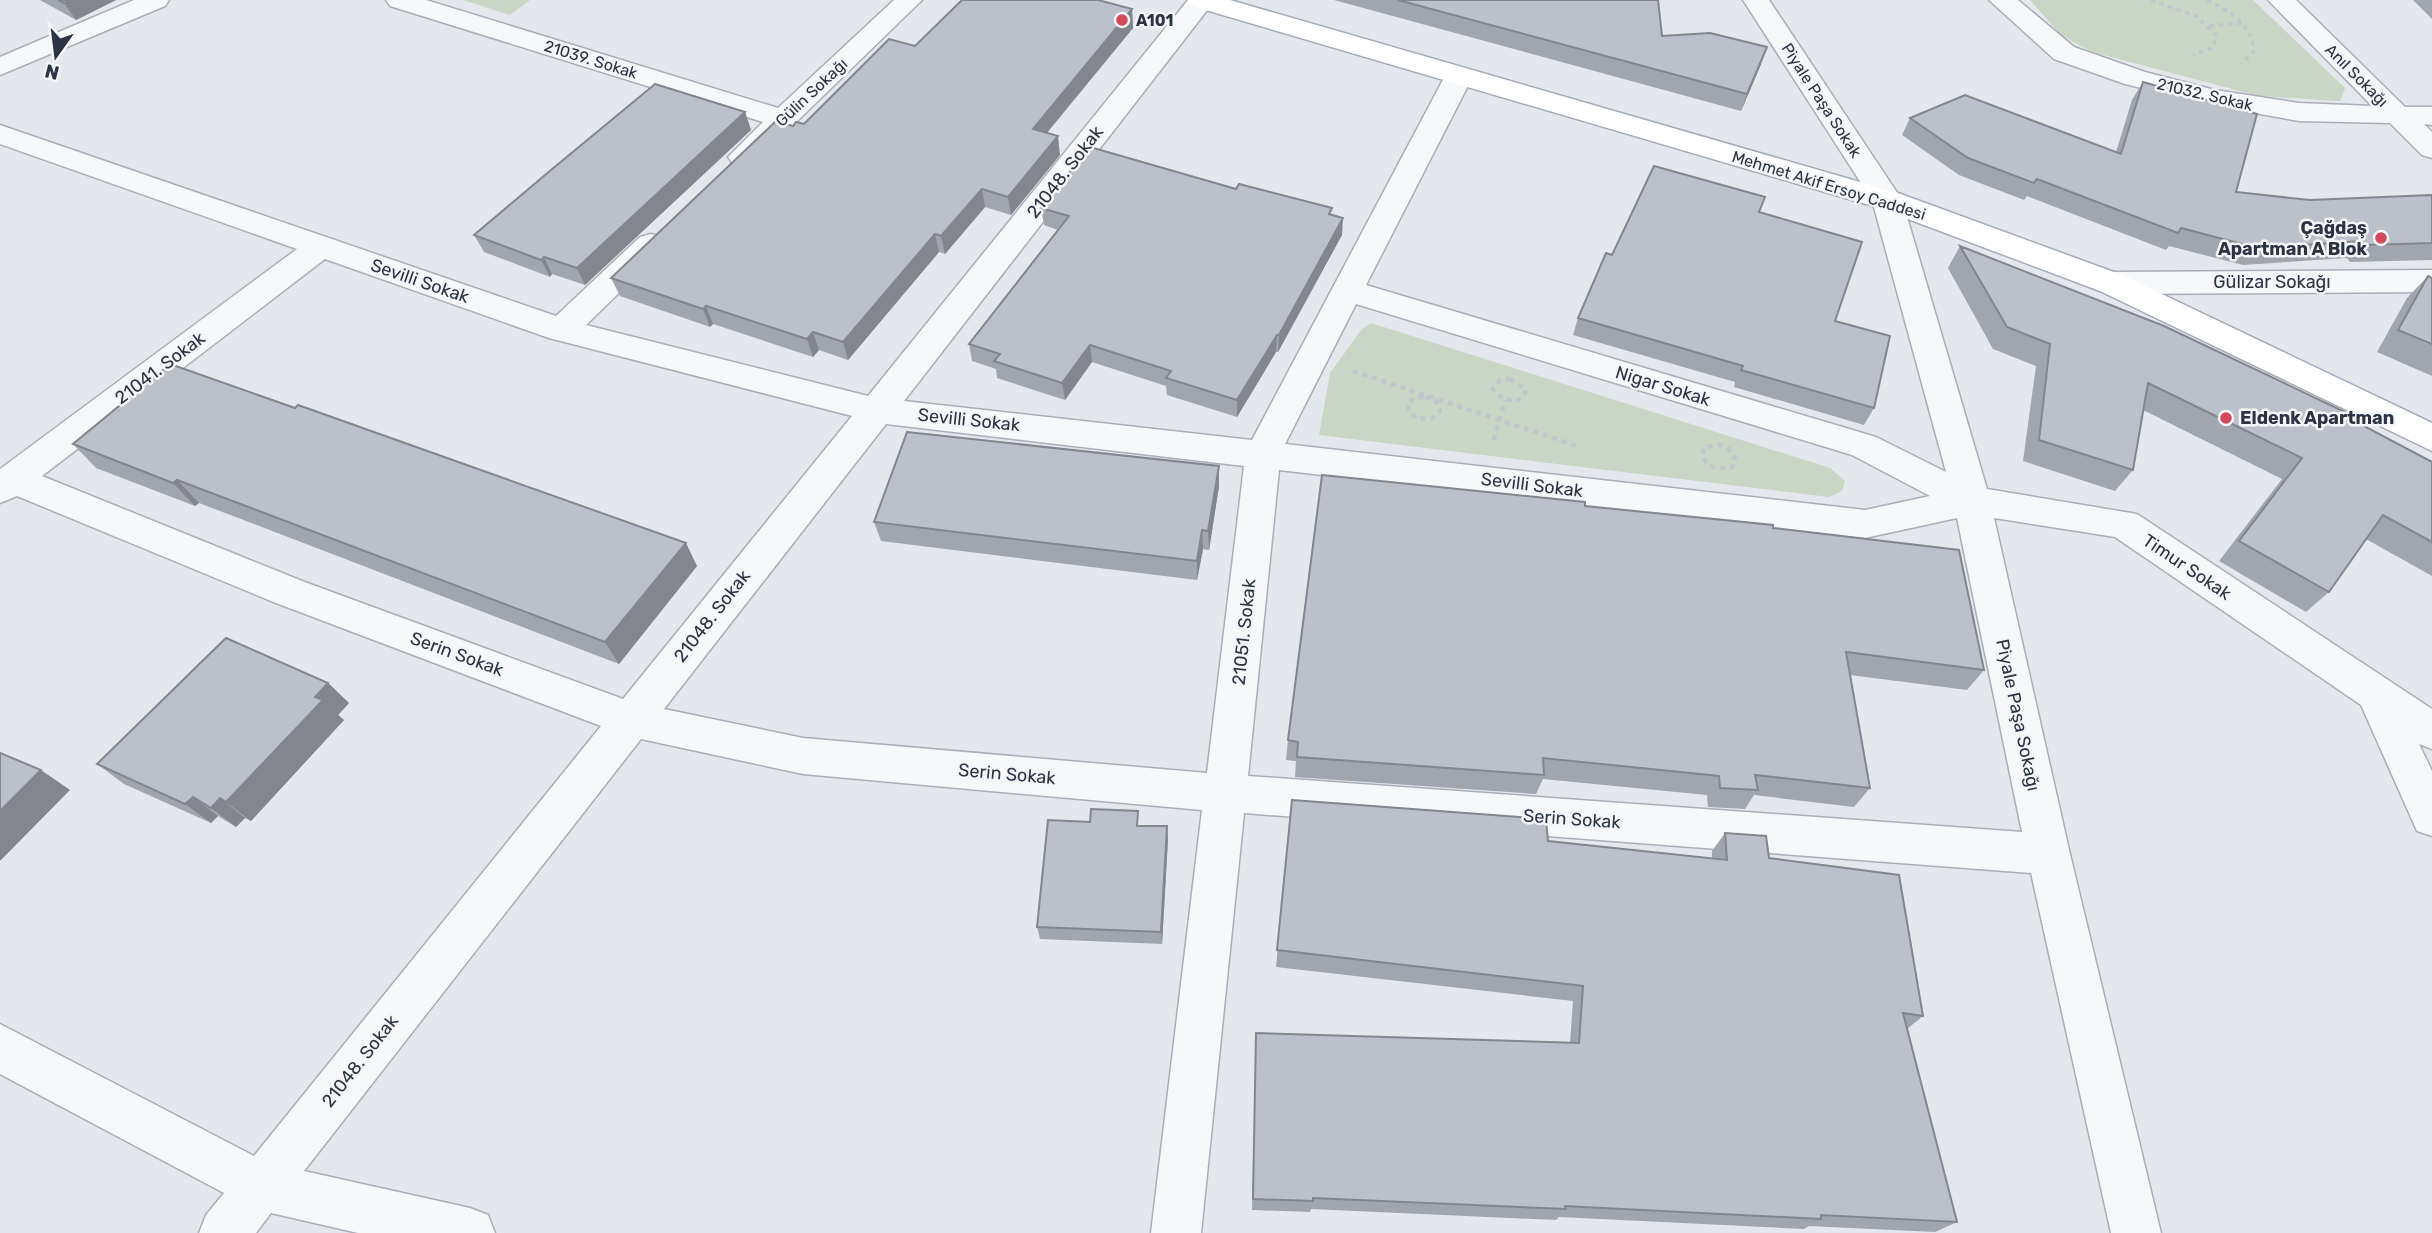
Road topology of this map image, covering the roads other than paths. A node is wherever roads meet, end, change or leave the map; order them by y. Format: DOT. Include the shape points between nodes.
graph roads {
  1 [pos="156,0"];
  2 [pos="399,0"];
  3 [pos="909,0"];
  4 [pos="1201,0"];
  5 [pos="1756,0"];
  6 [pos="2002,0"];
  7 [pos="2281,0"];
  8 [pos="0,67"];
  9 [pos="1459,76"];
  10 [pos="2399,116"];
  11 [pos="2432,116"];
  12 [pos="783,118"];
  13 [pos="0,134"];
  14 [pos="2432,149"];
  15 [pos="723,176"];
  16 [pos="1887,200"];
  17 [pos="672,224"];
  18 [pos="321,246"];
  19 [pos="2432,281"];
  20 [pos="2111,284"];
  21 [pos="1346,290"];
  22 [pos="561,330"];
  23 [pos="876,410"];
  24 [pos="2432,438"];
  25 [pos="1263,453"];
  26 [pos="7,484"];
  27 [pos="1972,501"];
  28 [pos="2377,696"];
  29 [pos="631,719"];
  30 [pos="2432,731"];
  31 [pos="1226,793"];
  32 [pos="2432,817"];
  33 [pos="2048,854"];
  34 [pos="0,1048"];
  35 [pos="261,1186"];
  36 [pos="224,1233"];
  37 [pos="470,1233"];
  38 [pos="1176,1233"];
  39 [pos="2136,1233"];
  1 -- 8 [label="street"];
  2 -- 12 [label="street, 21039. Sokak"];
  3 -- 12 [label="street, Gülin Sokağı"];
  4 -- 9 [label="main road, Mehmet Akif Ersoy Caddesi"];
  4 -- 23 [label="street, 21048. Sokak"];
  5 -- 16 [label="street, Piyale Paşa Sokak"];
  6 -- 10 [label="street, 21032. Sokak" via="2064,53 2135,78 2299,113"];
  7 -- 10 [label="street, Anıl Sokağı"];
  9 -- 16 [label="main road, Mehmet Akif Ersoy Caddesi"];
  9 -- 21 [label="street, 21051. Sokak"];
  10 -- 11 [label="street, 21032. Sokak"];
  10 -- 14 [label="street, Anıl Sokağı"];
  12 -- 15 [label="street, Gülin Sokağı"];
  13 -- 18 [label="street, Sevilli Sokak"];
  16 -- 20 [label="main road, Mehmet Akif Ersoy Caddesi"];
  16 -- 27 [label="street, Piyale Paşa Sokağı"];
  17 -- 22 [label="street"];
  18 -- 22 [label="street, Sevilli Sokak"];
  18 -- 26 [label="street, 21041. Sokak"];
  19 -- 20 [label="street, Gülizar Sokağı"];
  20 -- 24 [label="main road, Mehmet Akif Ersoy Caddesi"];
  21 -- 25 [label="street, 21051. Sokak"];
  21 -- 27 [label="street, Nigar Sokak" via="1864,446"];
  22 -- 23 [label="street, Sevilli Sokak"];
  23 -- 25 [label="street, Sevilli Sokak"];
  23 -- 29 [label="street, 21048. Sokak"];
  25 -- 27 [label="street, Sevilli Sokak" via="1865,524"];
  25 -- 31 [label="street, 21051. Sokak"];
  26 -- 29 [label="street, Serin Sokak"];
  27 -- 28 [label="street, Timur Sokak" via="2124,524"];
  27 -- 33 [label="street, Piyale Paşa Sokağı"];
  28 -- 30 [label="street, Timur Sokak"];
  28 -- 32 [label="street"];
  29 -- 31 [label="street, Serin Sokak" via="803,756"];
  29 -- 35 [label="street, 21048. Sokak"];
  31 -- 33 [label="street, Serin Sokak"];
  31 -- 38 [label="street, 21051. Sokak"];
  33 -- 39 [label="street, Piyale Paşa Sokağı"];
  34 -- 35 [label="street"];
  35 -- 36 [label="street, 21048. Sokak"];
  35 -- 37 [label="street"];
}
